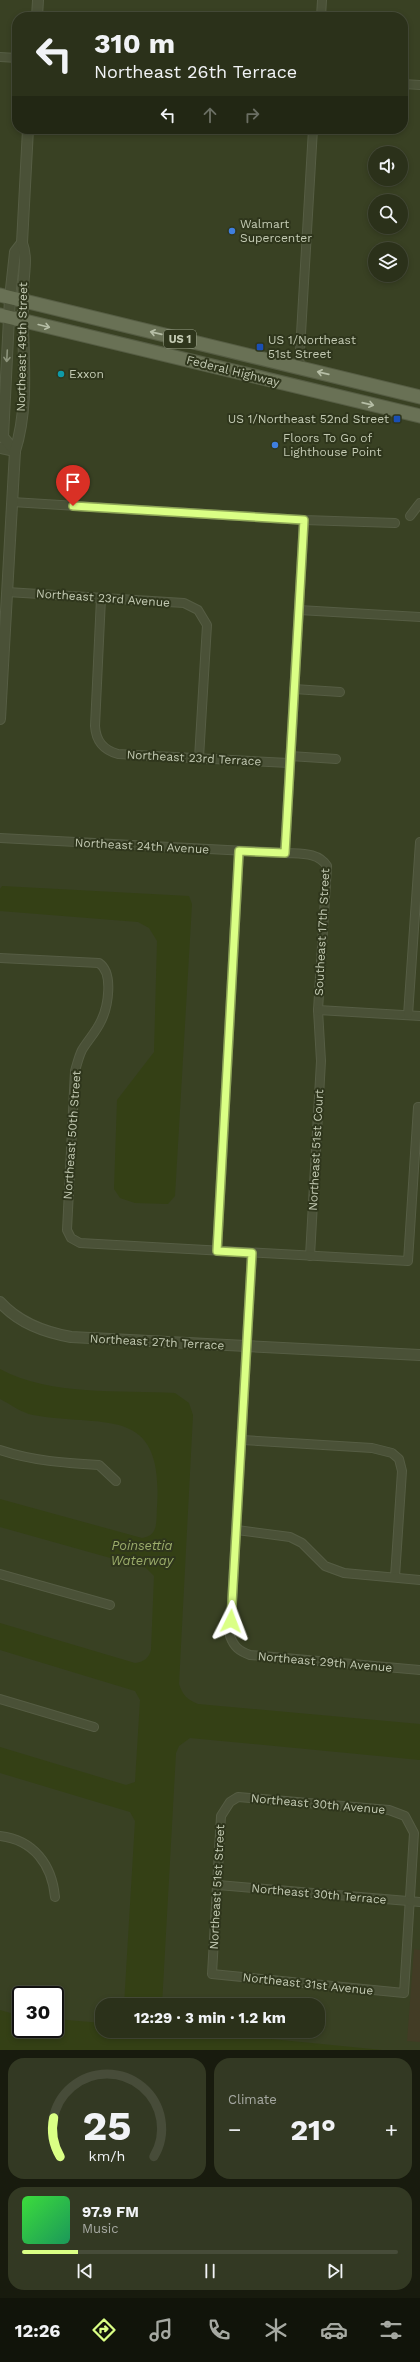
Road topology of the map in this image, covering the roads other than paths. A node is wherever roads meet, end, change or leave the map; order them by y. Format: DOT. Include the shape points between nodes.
graph roads {
  1 [pos="38,0"];
  2 [pos="322,0"];
  3 [pos="37,12"];
  4 [pos="321,12"];
  5 [pos="0,57"];
  6 [pos="12,58"];
  7 [pos="408,84"];
  8 [pos="420,85"];
  9 [pos="28,134"];
  10 [pos="313,134"];
  11 [pos="11,298"];
  12 [pos="4,316"];
  13 [pos="23,320"];
  14 [pos="299,368"];
  15 [pos="257,377"];
  16 [pos="361,382"];
  17 [pos="333,395"];
  18 [pos="420,397"];
  19 [pos="420,416"];
  20 [pos="0,448"];
  21 [pos="15,451"];
  22 [pos="12,502"];
  23 [pos="420,503"];
  24 [pos="410,516"];
  25 [pos="304,520"];
  26 [pos="395,523"];
  27 [pos="7,592"];
  28 [pos="101,598"];
  29 [pos="299,610"];
  30 [pos="420,617"];
  31 [pos="294,689"];
  32 [pos="340,692"];
  33 [pos="0,719"];
  34 [pos="199,758"];
  35 [pos="336,759"];
  36 [pos="290,760"];
  37 [pos="0,838"];
  38 [pos="420,842"];
  39 [pos="239,851"];
  40 [pos="285,853"];
  41 [pos="0,958"];
  42 [pos="318,1010"];
  43 [pos="408,1015"];
  44 [pos="420,1016"];
  45 [pos="321,1044"];
  46 [pos="419,1107"];
  47 [pos="217,1251"];
  48 [pos="252,1253"];
  49 [pos="310,1256"];
  50 [pos="0,1302"];
  51 [pos="247,1346"];
  52 [pos="420,1356"];
  53 [pos="242,1440"];
  54 [pos="0,1450"];
  55 [pos="116,1481"];
  56 [pos="236,1530"];
  57 [pos="0,1574"];
  58 [pos="395,1577"];
  59 [pos="420,1580"];
  60 [pos="110,1605"];
  61 [pos="420,1670"];
  62 [pos="0,1700"];
  63 [pos="94,1727"];
  64 [pos="230,1802"];
  65 [pos="0,1836"];
  66 [pos="218,1885"];
  67 [pos="55,1897"];
  68 [pos="410,1902"];
  69 [pos="420,1902"];
  70 [pos="212,1974"];
  1 -- 3 [label="street"];
  2 -- 4 [label="street"];
  5 -- 6 [label="street"];
  7 -- 8 [label="street"];
  9 -- 11 [label="street, Northeast 49th Street" via="22,243 25,252"];
  10 -- 14 [label="street"];
  11 -- 12 [label="street, Northeast 49th Street"];
  11 -- 13 [label="street, Northeast 49th Street"];
  14 -- 11 [label="main road, Federal Highway / US 1, one-way"];
  12 -- 13 [label="main road, Federal Highway / US 1"];
  12 -- 21 [label="street, Northeast 49th Street, one-way" via="3,437"];
  13 -- 15 [label="main road, Federal Highway / US 1, one-way"];
  13 -- 21 [label="street, Northeast 49th Street" via="23,392 20,435"];
  14 -- 15 [label="main road" via="289,373"];
  16 -- 14 [label="main road, Federal Highway / US 1, one-way"];
  15 -- 17 [label="main road, Federal Highway / US 1"];
  16 -- 17 [label="main road" via="346,384 336,389"];
  16 -- 18 [label="main road, Federal Highway / US 1"];
  17 -- 19 [label="main road, Federal Highway / US 1, one-way"];
  20 -- 21 [label="street"];
  21 -- 22 [label="street, Northeast 49th Street"];
  22 -- 25 [label="street"];
  22 -- 27 [label="street, Northeast 49th Street"];
  23 -- 24 [label="street"];
  25 -- 26 [label="street"];
  25 -- 29 [label="street"];
  27 -- 28 [label="street, Northeast 23rd Avenue"];
  27 -- 33 [label="street, Northeast 49th Street"];
  28 -- 34 [label="street, Northeast 23rd Terrace" via="96,737 110,752 118,754"];
  28 -- 34 [label="street, Northeast 23rd Avenue" via="184,603 198,610 207,625"];
  29 -- 30 [label="street"];
  29 -- 31 [label="street"];
  31 -- 32 [label="street"];
  31 -- 36 [label="street"];
  34 -- 36 [label="street, Northeast 23rd Terrace"];
  35 -- 36 [label="street, Northeast 23rd Terrace"];
  36 -- 40 [label="street"];
  37 -- 39 [label="street, Northeast 24th Avenue"];
  38 -- 43 [label="street"];
  39 -- 40 [label="street, Northeast 24th Avenue"];
  39 -- 47 [label="street"];
  40 -- 42 [label="street, Southeast 17th Street" via="315,855 323,859 327,866"];
  41 -- 47 [label="street, Northeast 50th Street" via="100,963 108,974 101,1022 81,1052 75,1071 67,1230 71,1238 80,1243"];
  42 -- 43 [label="street"];
  42 -- 45 [label="street, Southeast 17th Street"];
  43 -- 44 [label="street"];
  45 -- 49 [label="street, Northeast 51st Court"];
  46 -- 49 [label="street" via="408,1261"];
  47 -- 48 [label="street"];
  48 -- 49 [label="street"];
  48 -- 51 [label="street"];
  50 -- 51 [label="street, Northeast 27th Terrace" via="31,1326 58,1335"];
  51 -- 52 [label="street, Northeast 27th Terrace"];
  51 -- 53 [label="street"];
  53 -- 56 [label="street"];
  53 -- 58 [label="street" via="372,1448 392,1453 399,1459 402,1471"];
  54 -- 55 [label="street" via="29,1459 99,1465"];
  56 -- 58 [label="street" via="290,1536 302,1543 325,1566 344,1573"];
  56 -- 61 [label="street, Northeast 29th Avenue" via="230,1636 233,1645 240,1651 250,1655"];
  57 -- 60 [label="street"];
  58 -- 59 [label="street"];
  62 -- 63 [label="street"];
  64 -- 66 [label="street, Northeast 51st Street" via="222,1816"];
  64 -- 68 [label="street, Northeast 30th Avenue" via="238,1797 249,1797 389,1810 405,1816 414,1833"];
  65 -- 67 [label="street" via="24,1843 40,1856 51,1874"];
  66 -- 68 [label="street, Northeast 30th Terrace"];
  66 -- 70 [label="street, Northeast 51st Street"];
  68 -- 69 [label="street, Northeast 30th Terrace"];
  68 -- 70 [label="street, Northeast 31st Avenue" via="404,1993"];
}
